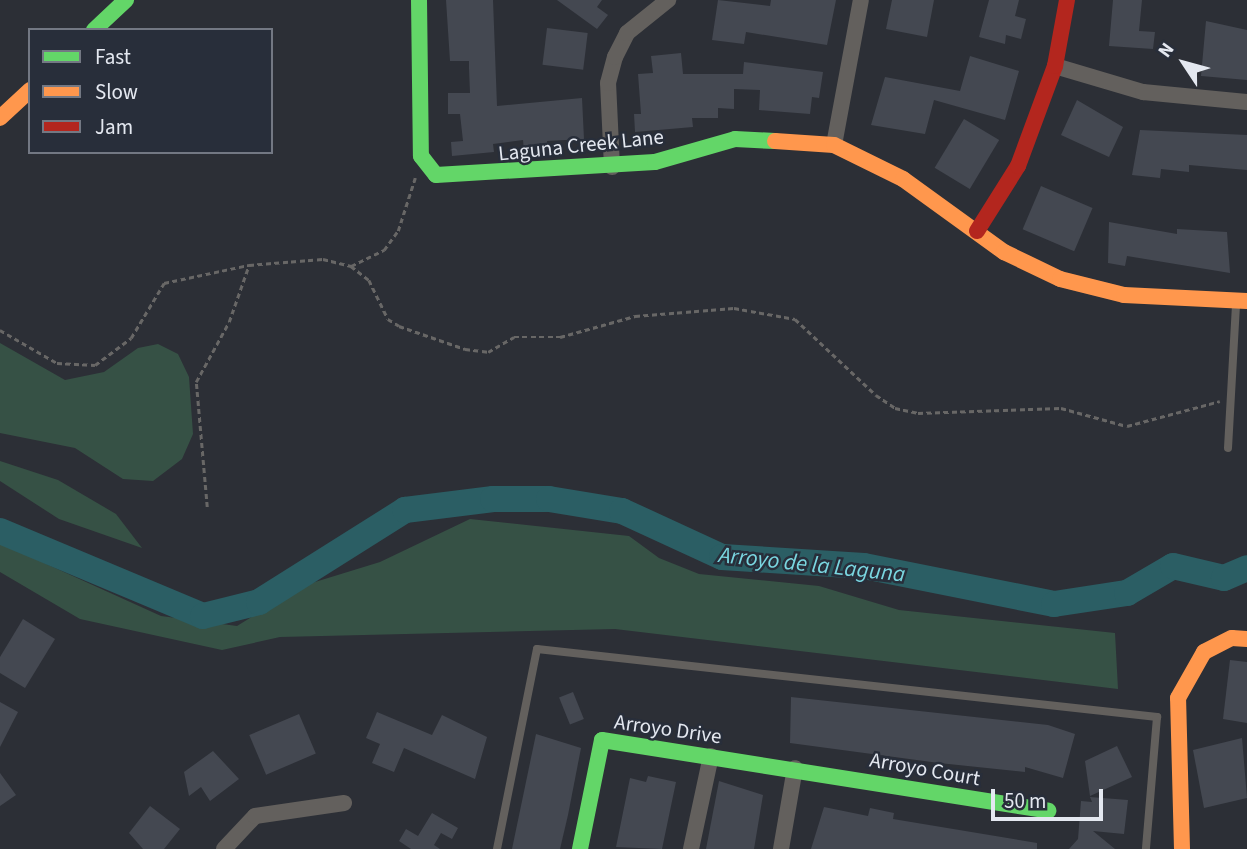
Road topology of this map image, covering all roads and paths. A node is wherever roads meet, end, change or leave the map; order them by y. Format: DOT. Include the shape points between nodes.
graph roads {
  1 [pos="126,0"];
  2 [pos="419,0"];
  3 [pos="668,0"];
  4 [pos="862,0"];
  5 [pos="1067,0"];
  6 [pos="96,28"];
  7 [pos="1055,66"];
  8 [pos="28,92"];
  9 [pos="1247,102"];
  10 [pos="0,118"];
  11 [pos="834,145"];
  12 [pos="425,167"];
  13 [pos="612,167"];
  14 [pos="976,231"];
  15 [pos="249,265"];
  16 [pos="351,266"];
  17 [pos="1242,300"];
  18 [pos="0,330"];
  19 [pos="1231,399"];
  20 [pos="1228,448"];
  21 [pos="207,507"];
  22 [pos="1247,639"];
  23 [pos="711,756"];
  24 [pos="795,768"];
  25 [pos="344,803"];
  26 [pos="1048,811"];
  27 [pos="224,849"];
  28 [pos="497,849"];
  29 [pos="580,849"];
  30 [pos="691,849"];
  31 [pos="780,849"];
  32 [pos="1146,849"];
  33 [pos="1182,849"];
  1 -- 6 [label="street"];
  2 -- 12 [label="street"];
  3 -- 13 [label="street" via="627,33 615,57 608,83"];
  4 -- 11 [label="street"];
  5 -- 7 [label="street"];
  7 -- 9 [label="street" via="1143,92"];
  7 -- 14 [label="street" via="1018,166"];
  8 -- 10 [label="street"];
  11 -- 13 [label="street, Laguna Creek Lane" via="735,139"];
  11 -- 14 [label="street, Laguna Creek Lane" via="903,179"];
  12 -- 13 [label="street, Laguna Creek Lane" via="447,178"];
  12 -- 16 [label="path" via="384,250"];
  14 -- 17 [label="street, Laguna Creek Lane" via="1032,267 1091,289"];
  15 -- 16 [label="path" via="323,259"];
  15 -- 18 [label="path" via="164,283 131,338 95,365 57,363"];
  15 -- 21 [label="path" via="229,322 196,382"];
  16 -- 19 [label="path" via="369,280 388,319 465,349 488,352 514,337 560,337 635,316 734,307 795,319 876,394 895,408 918,413 1061,408 1127,426"];
  17 -- 19 [label="lane"];
  19 -- 20 [label="lane"];
  22 -- 33 [label="street" via="1232,638 1204,652 1186,674 1178,698"];
  23 -- 24 [label="street, Arroyo Drive"];
  23 -- 29 [label="street, Arroyo Drive" via="602,740"];
  23 -- 30 [label="street"];
  24 -- 26 [label="street, Arroyo Court"];
  24 -- 31 [label="street"];
  25 -- 27 [label="street" via="255,816"];
  28 -- 32 [label="lane" via="537,649 1157,717"];
}
